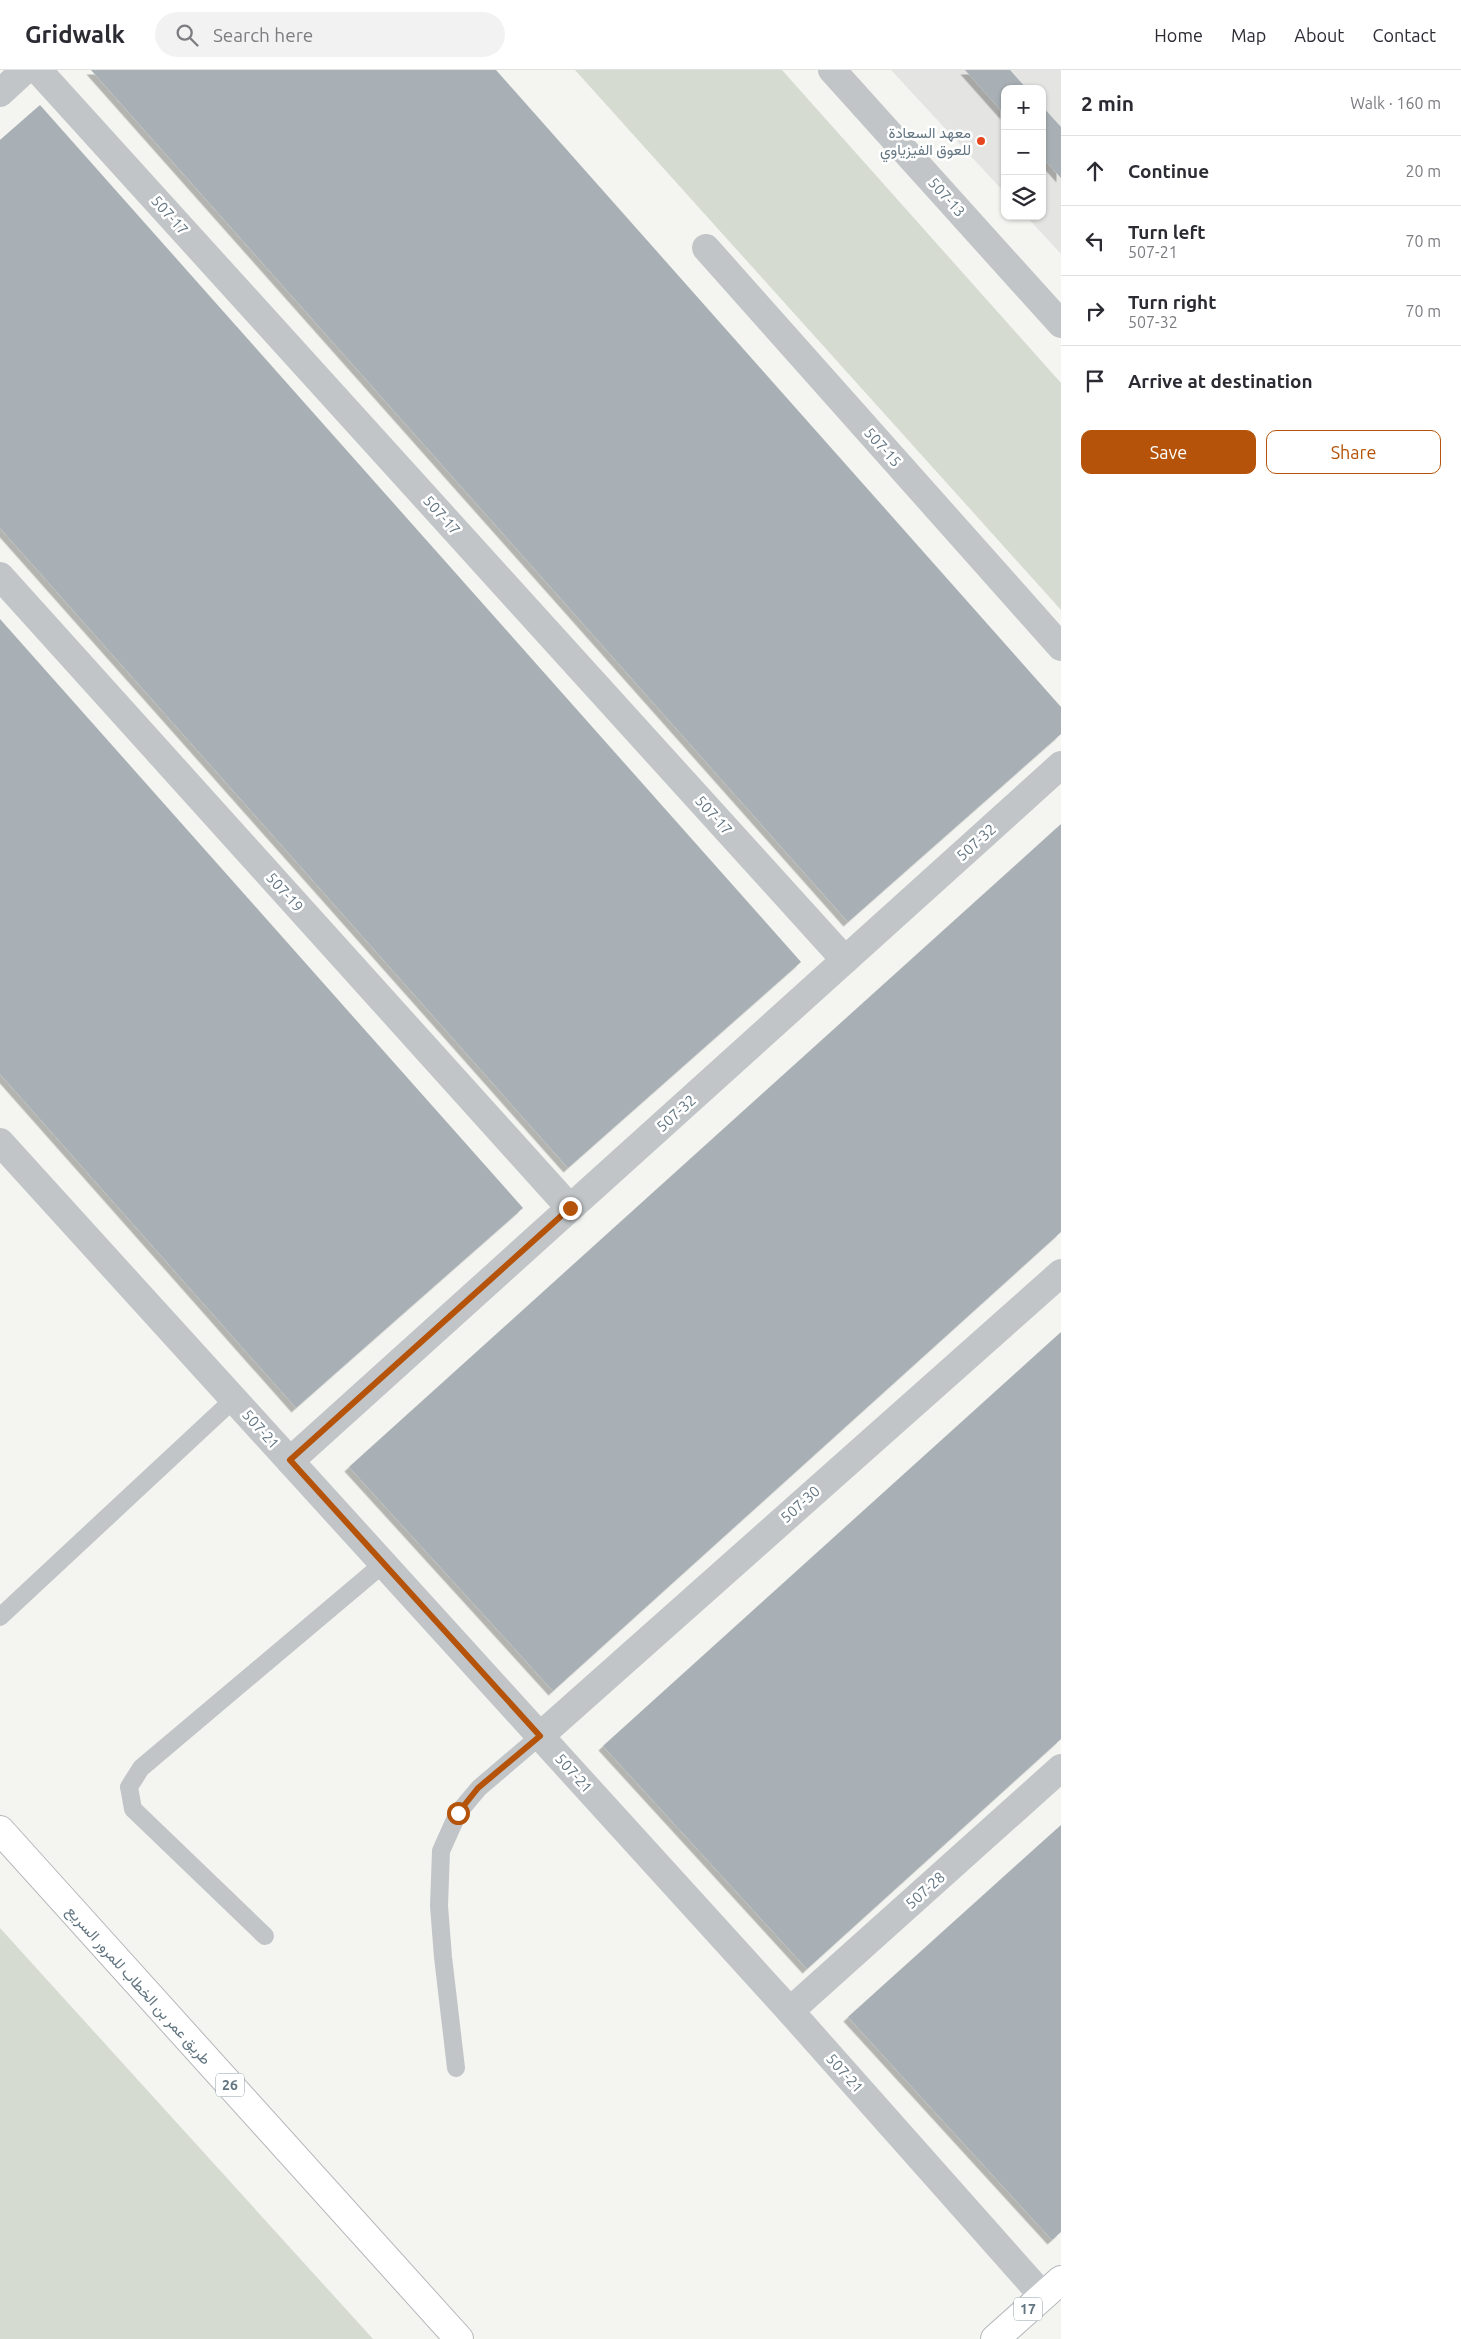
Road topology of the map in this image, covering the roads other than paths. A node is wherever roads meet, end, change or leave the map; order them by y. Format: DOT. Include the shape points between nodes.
graph roads {
  1 [pos="25,70"];
  2 [pos="38,70"];
  3 [pos="832,70"];
  4 [pos="0,93"];
  5 [pos="706,248"];
  6 [pos="1061,324"];
  7 [pos="0,576"];
  8 [pos="1061,647"];
  9 [pos="1061,765"];
  10 [pos="845,960"];
  11 [pos="0,1142"];
  12 [pos="570,1208"];
  13 [pos="1061,1273"];
  14 [pos="234,1399"];
  15 [pos="290,1460"];
  16 [pos="384,1564"];
  17 [pos="0,1617"];
  18 [pos="540,1736"];
  19 [pos="1061,1768"];
  20 [pos="0,1830"];
  21 [pos="265,1936"];
  22 [pos="790,2011"];
  23 [pos="456,2068"];
  24 [pos="1052,2288"];
  25 [pos="459,2339"];
  26 [pos="996,2339"];
  1 -- 4 [label="street"];
  2 -- 10 [label="street, 507-17"];
  3 -- 6 [label="street, 507-13"];
  5 -- 8 [label="street, 507-15"];
  7 -- 12 [label="street, 507-19"];
  9 -- 10 [label="street, 507-32"];
  10 -- 12 [label="street, 507-32"];
  11 -- 14 [label="street, 507-21"];
  12 -- 15 [label="street, 507-32"];
  13 -- 18 [label="street, 507-30"];
  14 -- 15 [label="street, 507-21"];
  14 -- 17 [label="lane"];
  15 -- 16 [label="street, 507-21"];
  16 -- 18 [label="street, 507-21"];
  16 -- 21 [label="lane" via="141,1768 130,1787 133,1809"];
  18 -- 22 [label="street, 507-21"];
  18 -- 23 [label="lane" via="478,1788 458,1813 442,1851 440,1914"];
  19 -- 22 [label="street, 507-28"];
  20 -- 25 [label="main road, طريق عمر بن الخطاب للمرور السريع / 26"];
  22 -- 24 [label="street, 507-21"];
  24 -- 26 [label="main road, 17"];
}
